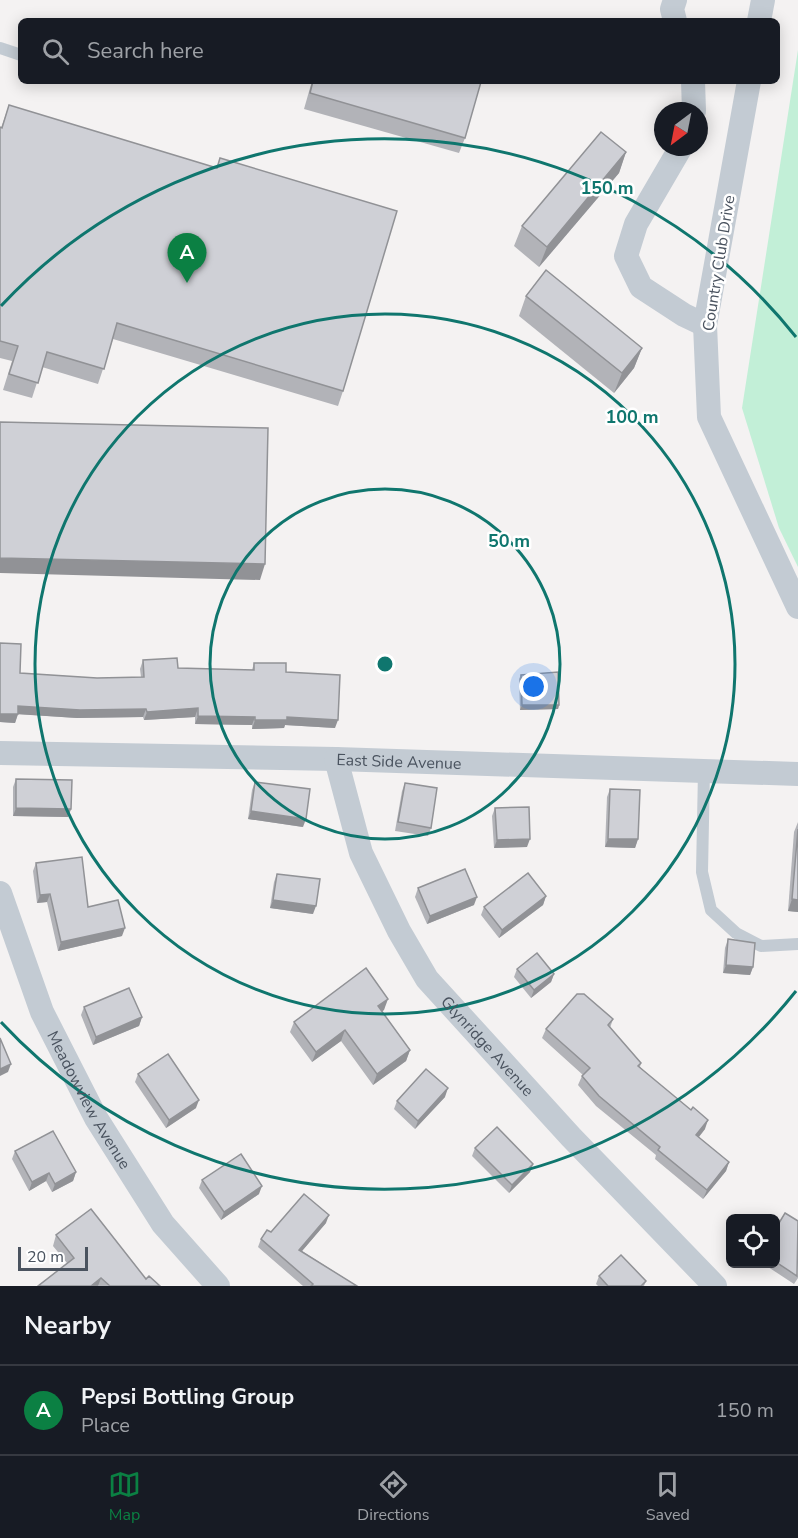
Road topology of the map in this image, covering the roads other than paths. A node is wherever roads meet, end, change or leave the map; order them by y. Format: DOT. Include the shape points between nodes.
graph roads {
  1 [pos="675,0"];
  2 [pos="763,0"];
  3 [pos="674,18"];
  4 [pos="760,18"];
  5 [pos="0,48"];
  6 [pos="18,54"];
  7 [pos="693,84"];
  8 [pos="748,84"];
  9 [pos="694,102"];
  10 [pos="676,156"];
  11 [pos="705,325"];
  12 [pos="798,607"];
  13 [pos="0,753"];
  14 [pos="336,759"];
  15 [pos="704,771"];
  16 [pos="798,774"];
  17 [pos="0,893"];
  18 [pos="798,944"];
  19 [pos="218,1286"];
  20 [pos="715,1286"];
  1 -- 3 [label="street"];
  2 -- 4 [label="street"];
  5 -- 6 [label="lane"];
  7 -- 9 [label="street"];
  8 -- 11 [label="street, Country Club Drive"];
  10 -- 11 [label="street" via="636,224 626,256 641,287"];
  11 -- 12 [label="street, Country Club Drive" via="709,417"];
  13 -- 14 [label="street, East Side Avenue"];
  14 -- 15 [label="street, East Side Avenue"];
  14 -- 20 [label="street, Glynridge Avenue" via="361,853 427,979 571,1137"];
  15 -- 16 [label="street, East Side Avenue"];
  15 -- 18 [label="lane" via="702,872 711,910 736,933 761,946"];
  17 -- 19 [label="street, Meadowview Avenue" via="42,1012 96,1118 163,1224"];
}
